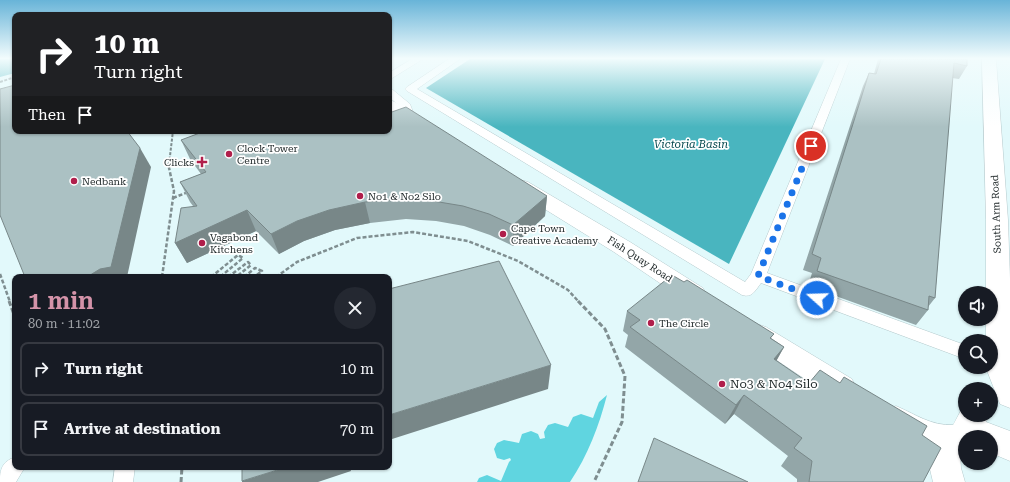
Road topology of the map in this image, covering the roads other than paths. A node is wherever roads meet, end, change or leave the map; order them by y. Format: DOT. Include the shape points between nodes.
graph roads {
  1 [pos="422,81"];
  2 [pos="837,81"];
  3 [pos="990,81"];
  4 [pos="392,94"];
  5 [pos="392,107"];
  6 [pos="411,120"];
  7 [pos="392,128"];
  8 [pos="438,136"];
  9 [pos="500,173"];
  10 [pos="758,276"];
  11 [pos="709,304"];
  12 [pos="736,321"];
  13 [pos="995,334"];
  14 [pos="958,349"];
  15 [pos="997,374"];
  16 [pos="1010,395"];
  17 [pos="857,397"];
  18 [pos="877,409"];
  19 [pos="958,437"];
  20 [pos="958,442"];
  21 [pos="998,442"];
  22 [pos="1010,446"];
  23 [pos="13,470"];
  24 [pos="125,470"];
  25 [pos="4,482"];
  26 [pos="123,482"];
  27 [pos="949,482"];
  1 -- 10 [label="lane" via="410,89 747,291"];
  2 -- 10 [label="lane"];
  3 -- 13 [label="street, South Arm Road" via="997,220"];
  4 -- 6 [label="lane" via="406,106"];
  5 -- 6 [label="street"];
  6 -- 7 [label="lane"];
  6 -- 8 [label="street"];
  9 -- 11 [label="street, Fish Quay Road" via="622,247"];
  10 -- 14 [label="lane"];
  12 -- 17 [label="street"];
  15 -- 16 [label="street, South Arm Road"];
  18 -- 19 [label="street" via="931,438 945,440"];
  20 -- 27 [label="street" via="946,448 943,456"];
  21 -- 22 [label="street"];
  23 -- 25 [label="lane"];
  24 -- 26 [label="lane"];
}
